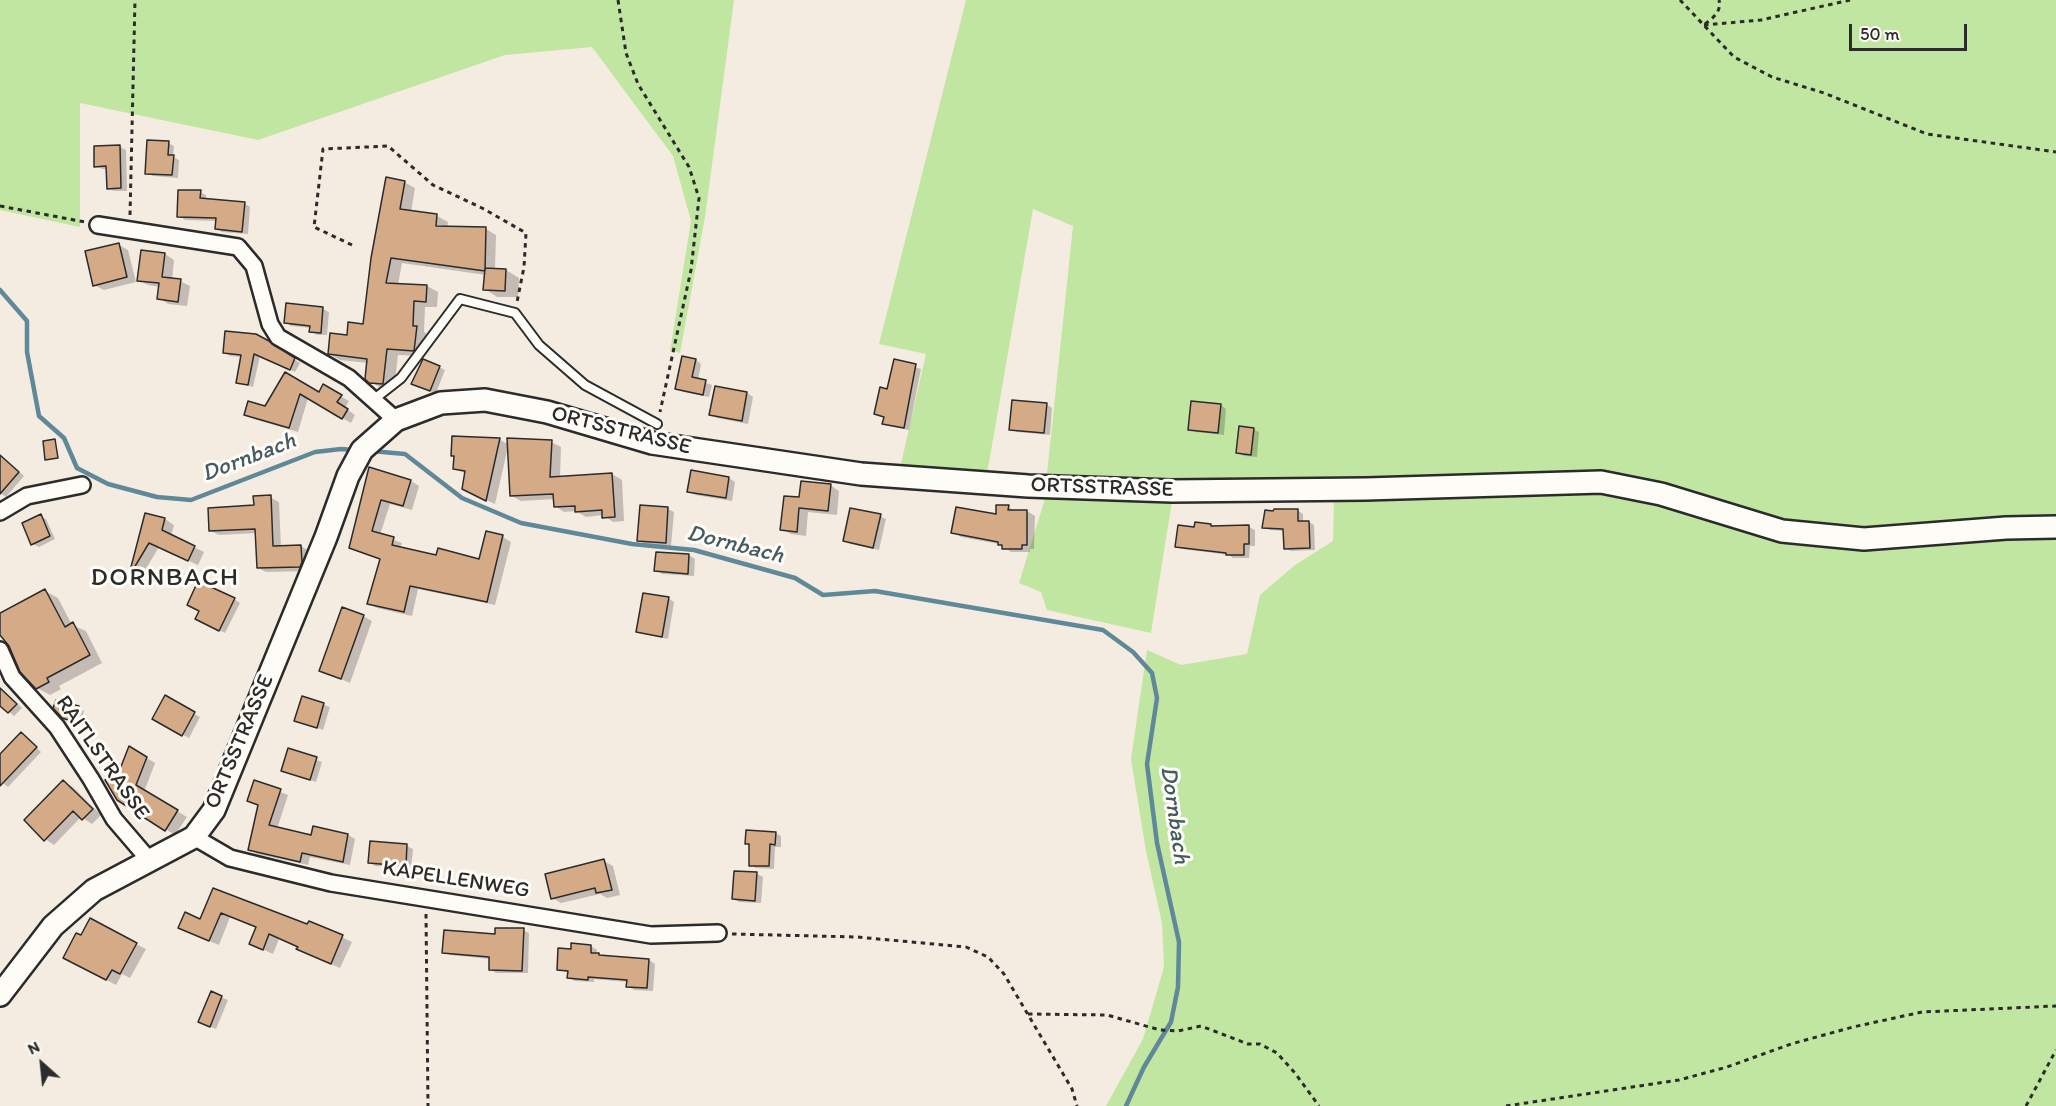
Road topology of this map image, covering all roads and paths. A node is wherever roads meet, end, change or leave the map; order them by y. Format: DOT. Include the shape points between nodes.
graph roads {
  1 [pos="135,0"];
  2 [pos="618,0"];
  3 [pos="1680,0"];
  4 [pos="1719,0"];
  5 [pos="1850,0"];
  6 [pos="1703,25"];
  7 [pos="2056,152"];
  8 [pos="0,206"];
  9 [pos="99,225"];
  10 [pos="129,229"];
  11 [pos="352,245"];
  12 [pos="515,313"];
  13 [pos="373,400"];
  14 [pos="396,420"];
  15 [pos="657,424"];
  16 [pos="82,485"];
  17 [pos="0,512"];
  18 [pos="2056,527"];
  19 [pos="0,650"];
  20 [pos="194,837"];
  21 [pos="150,861"];
  22 [pos="426,897"];
  23 [pos="718,933"];
  24 [pos="0,995"];
  25 [pos="2056,1006"];
  26 [pos="1027,1014"];
  27 [pos="2056,1050"];
  28 [pos="428,1106"];
  29 [pos="1077,1106"];
  30 [pos="1319,1106"];
  31 [pos="1506,1106"];
  32 [pos="2026,1106"];
  1 -- 10 [label="path"];
  2 -- 15 [label="path" via="626,53 638,84 690,167 699,198 691,270"];
  3 -- 6 [label="path"];
  4 -- 6 [label="path" via="1714,17"];
  5 -- 6 [label="path" via="1761,20"];
  6 -- 7 [label="path" via="1734,57 1772,77 1927,134"];
  8 -- 9 [label="path"];
  9 -- 10 [label="street"];
  10 -- 13 [label="street" via="238,248 254,266 270,324 278,337 349,378"];
  11 -- 12 [label="path" via="314,227 322,149 388,146 433,185 526,232"];
  12 -- 13 [label="lane" via="460,299 400,378"];
  12 -- 15 [label="lane" via="539,345 585,385"];
  13 -- 14 [label="street"];
  14 -- 18 [label="street, ORTSSTRASSE" via="441,403 485,400 547,412 652,443 861,474 1161,491 1601,482 1661,494 1782,531 1864,539"];
  14 -- 20 [label="street, ORTSSTRASSE" via="362,450 348,476 214,810"];
  16 -- 17 [label="street" via="27,496"];
  19 -- 21 [label="street, RAITLSTRASSE" via="12,677 57,727 114,819"];
  20 -- 21 [label="street, ORTSSTRASSE"];
  20 -- 22 [label="street, KAPELLENWEG" via="230,858 331,883"];
  21 -- 24 [label="street, ORTSSTRASSE" via="94,890 53,926"];
  22 -- 23 [label="street, KAPELLENWEG" via="651,935"];
  22 -- 28 [label="path"];
  23 -- 26 [label="path" via="857,937 966,946 988,957 1004,974"];
  25 -- 31 [label="path" via="1922,1012 1791,1044 1679,1080"];
  26 -- 29 [label="path" via="1072,1089"];
  26 -- 30 [label="path" via="1107,1015 1160,1030 1201,1026 1248,1044 1260,1044 1277,1053"];
  27 -- 32 [label="path"];
}
